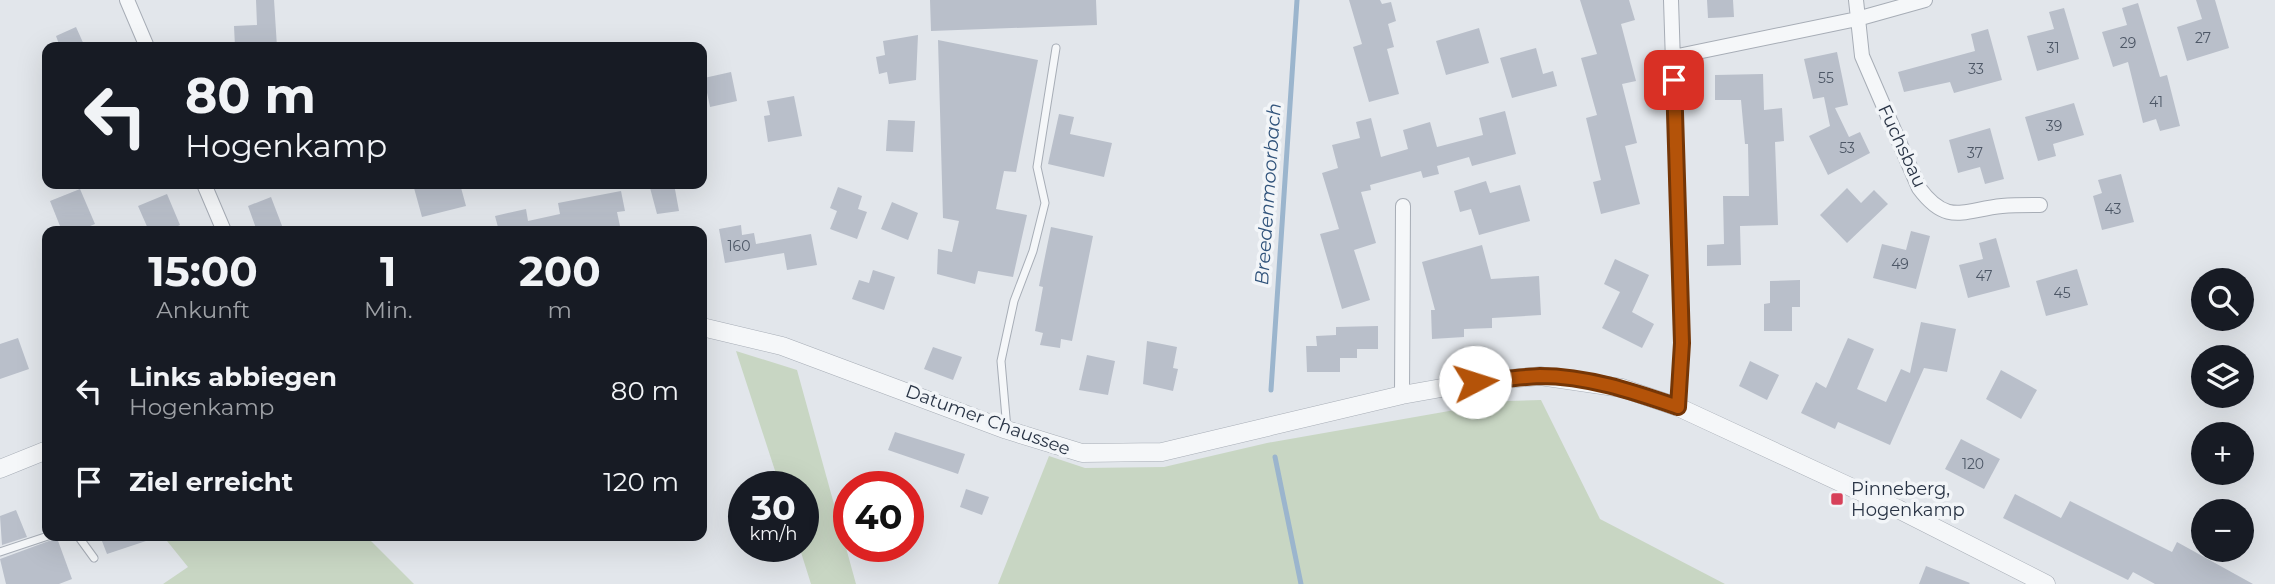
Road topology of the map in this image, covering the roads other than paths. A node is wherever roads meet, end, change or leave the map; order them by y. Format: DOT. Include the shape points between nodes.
graph roads {
  1 [pos="127,0"];
  2 [pos="1671,0"];
  3 [pos="1856,0"];
  4 [pos="1925,0"];
  5 [pos="1857,19"];
  6 [pos="145,42"];
  7 [pos="1056,48"];
  8 [pos="1673,57"];
  9 [pos="206,189"];
  10 [pos="2040,205"];
  11 [pos="1403,206"];
  12 [pos="222,226"];
  13 [pos="707,328"];
  14 [pos="1402,396"];
  15 [pos="1678,407"];
  16 [pos="1007,429"];
  17 [pos="42,452"];
  18 [pos="0,469"];
  19 [pos="42,538"];
  20 [pos="82,541"];
  21 [pos="0,552"];
  22 [pos="94,558"];
  23 [pos="2046,584"];
  1 -- 6 [label="street"];
  2 -- 8 [label="street"];
  3 -- 5 [label="street, Fuchsbau"];
  4 -- 5 [label="street"];
  5 -- 8 [label="street"];
  5 -- 10 [label="street, Fuchsbau" via="1862,56 1919,188 1931,205 1947,213 1969,214 2000,206"];
  7 -- 16 [label="lane" via="1037,167 1045,203 1014,301 1001,361"];
  8 -- 15 [label="street" via="1682,343"];
  9 -- 12 [label="street"];
  11 -- 14 [label="street"];
  13 -- 16 [label="street, Datumer Chaussee" via="782,346"];
  14 -- 15 [label="street, Datumer Chaussee" via="1540,376 1622,388"];
  14 -- 16 [label="street, Datumer Chaussee" via="1162,452 1082,453"];
  15 -- 23 [label="street, Datumer Chaussee"];
  17 -- 18 [label="street"];
  19 -- 21 [label="lane"];
  20 -- 22 [label="lane"];
}
